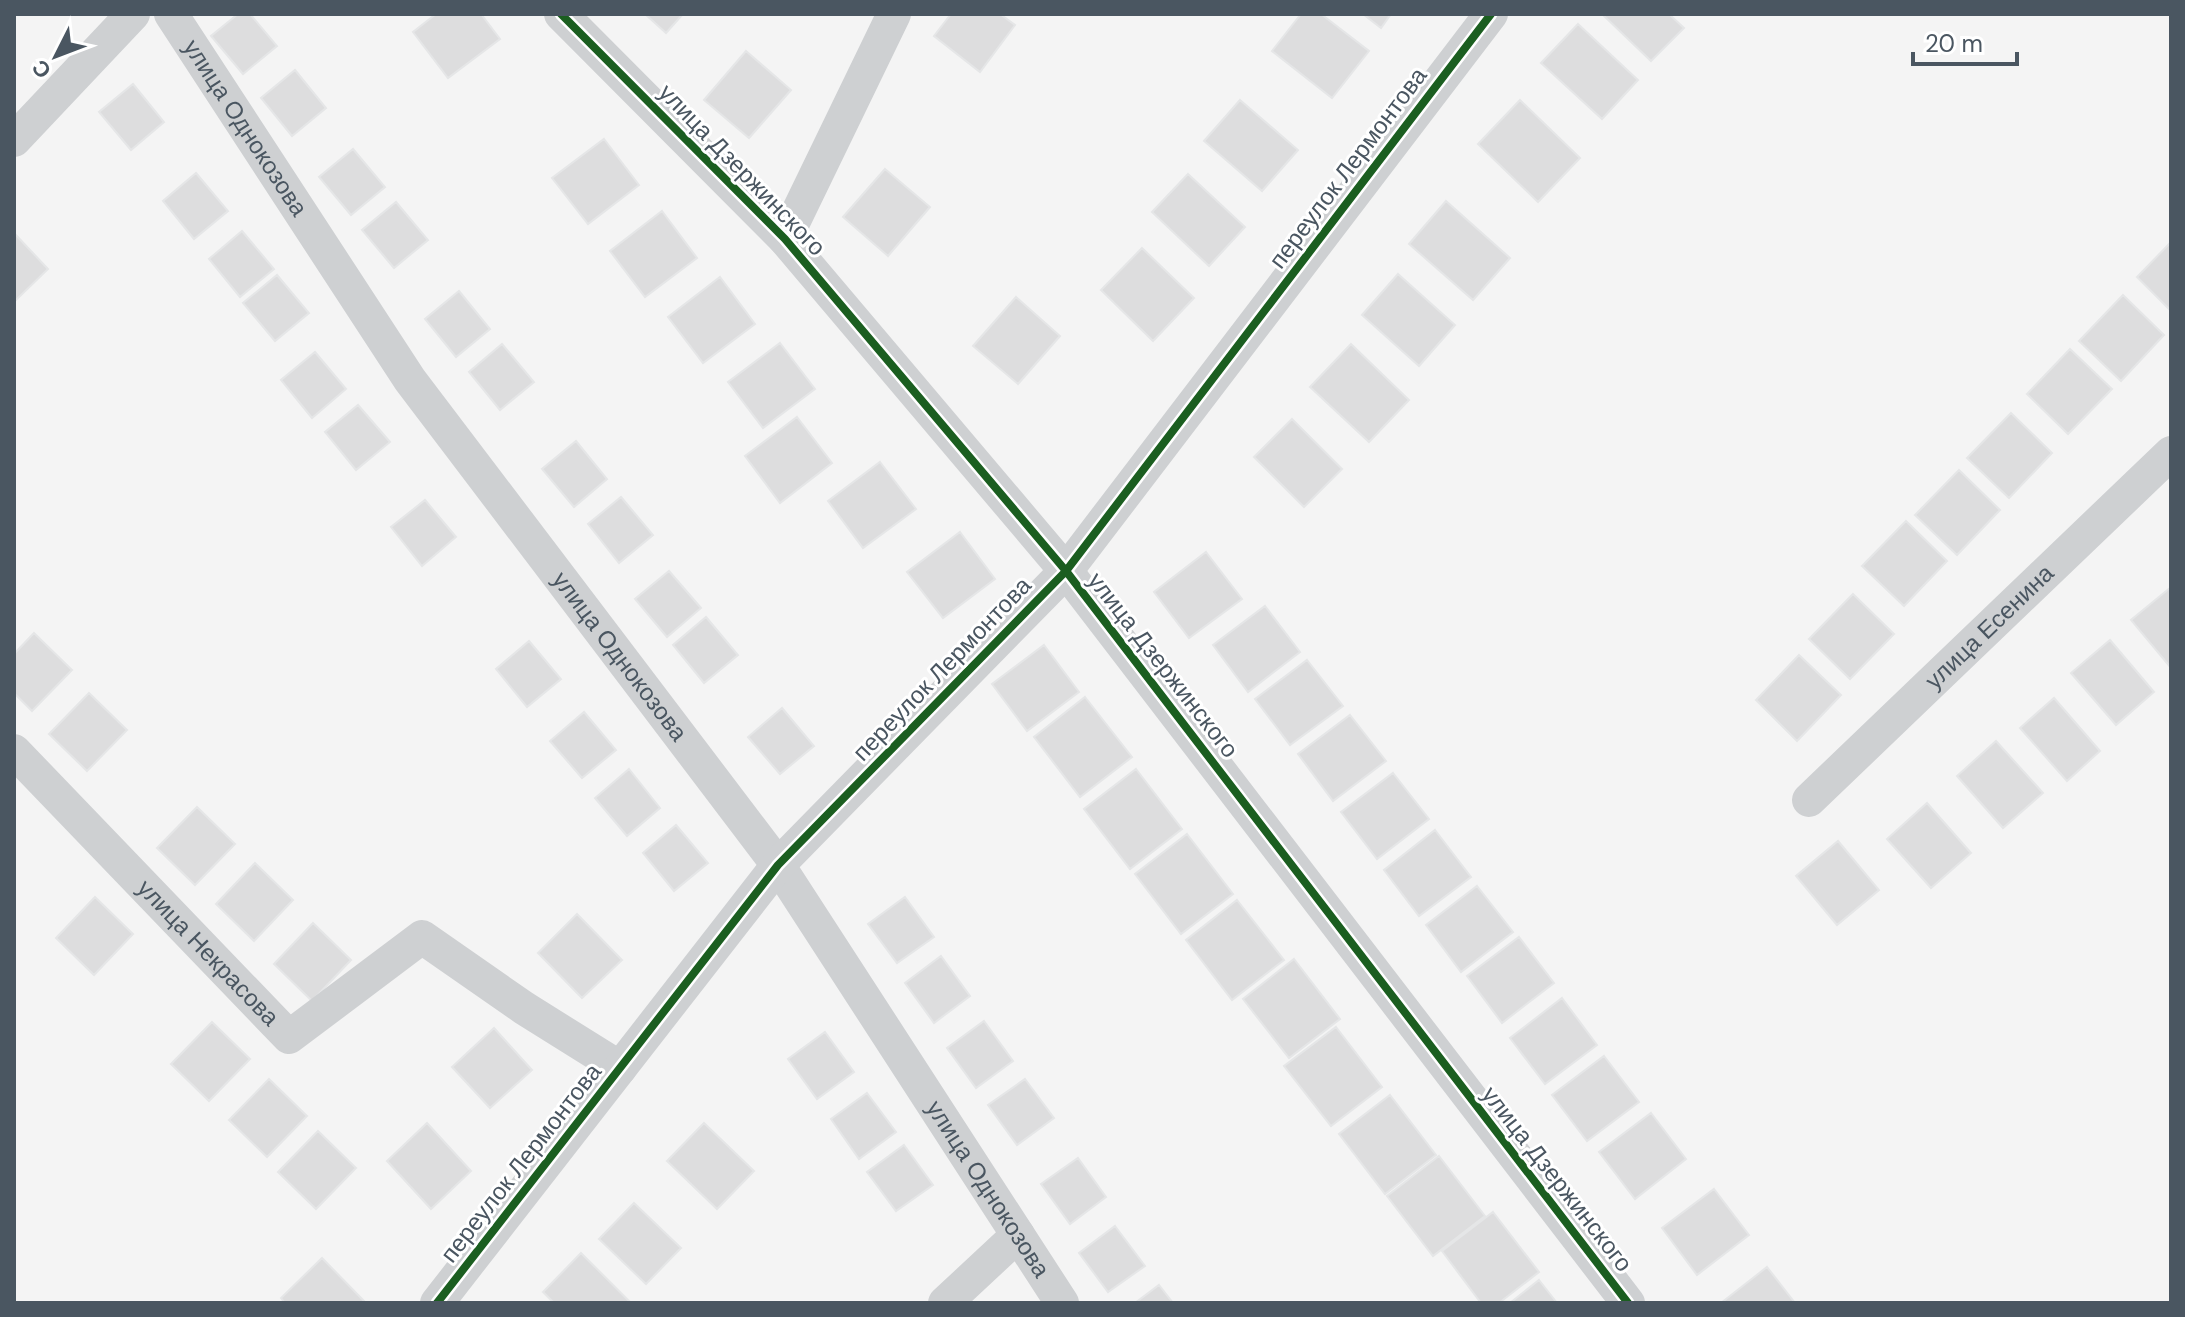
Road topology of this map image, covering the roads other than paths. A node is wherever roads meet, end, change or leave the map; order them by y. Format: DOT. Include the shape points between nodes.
graph roads {
  1 [pos="133,14"];
  2 [pos="171,14"];
  3 [pos="561,14"];
  4 [pos="894,14"];
  5 [pos="1491,14"];
  6 [pos="14,140"];
  7 [pos="785,239"];
  8 [pos="2171,453"];
  9 [pos="1066,571"];
  10 [pos="14,751"];
  11 [pos="1809,800"];
  12 [pos="778,865"];
  13 [pos="620,1068"];
  14 [pos="1018,1235"];
  15 [pos="437,1303"];
  16 [pos="945,1303"];
  17 [pos="1062,1303"];
  18 [pos="1628,1303"];
  1 -- 6 [label="street"];
  2 -- 12 [label="street, улица Однокозова" via="410,380"];
  3 -- 7 [label="street, улица Дзержинского"];
  4 -- 7 [label="street"];
  5 -- 9 [label="street, переулок Лермонтова"];
  7 -- 9 [label="street, улица Дзержинского"];
  8 -- 11 [label="street, улица Есенина"];
  9 -- 12 [label="street, переулок Лермонтова"];
  9 -- 18 [label="street, улица Дзержинского"];
  10 -- 13 [label="street, улица Некрасова" via="289,1037 422,937"];
  12 -- 13 [label="street, переулок Лермонтова"];
  12 -- 14 [label="street, улица Однокозова"];
  13 -- 15 [label="street, переулок Лермонтова"];
  14 -- 16 [label="street"];
  14 -- 17 [label="street, улица Однокозова"];
}
